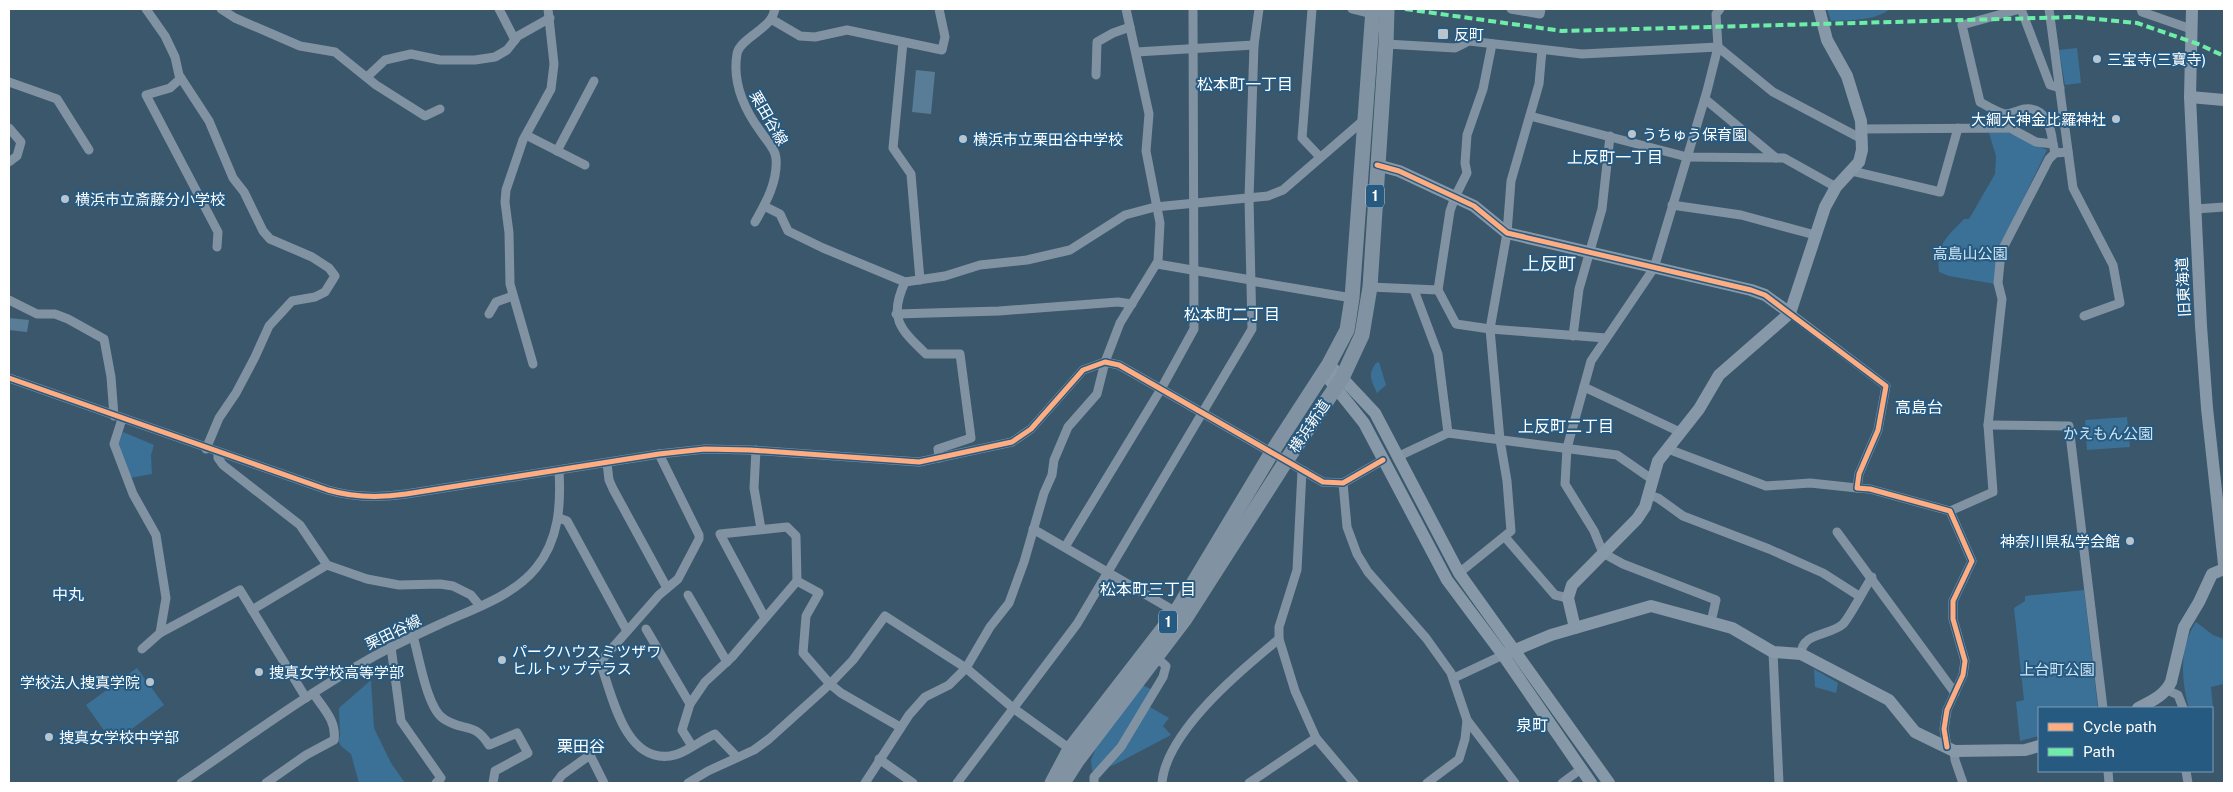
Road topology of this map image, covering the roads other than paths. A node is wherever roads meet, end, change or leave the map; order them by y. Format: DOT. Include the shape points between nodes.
graph roads {
  1 [pos="146,9"];
  2 [pos="221,9"];
  3 [pos="499,9"];
  4 [pos="548,9"];
  5 [pos="775,9"];
  6 [pos="939,9"];
  7 [pos="1126,9"];
  8 [pos="1193,9"];
  9 [pos="1259,9"];
  10 [pos="1312,9"];
  11 [pos="1352,9"];
  12 [pos="1387,9"];
  13 [pos="1512,9"];
  14 [pos="1541,9"];
  15 [pos="1819,9"];
  16 [pos="2021,9"];
  17 [pos="2049,9"];
  18 [pos="2141,9"];
  19 [pos="2192,9"];
  20 [pos="1372,11"];
  21 [pos="1719,12"];
  22 [pos="550,18"];
  23 [pos="771,19"];
  24 [pos="1130,27"];
  25 [pos="2191,29"];
  26 [pos="515,40"];
  27 [pos="904,42"];
  28 [pos="1386,44"];
  29 [pos="1492,44"];
  30 [pos="1254,45"];
  31 [pos="1718,46"];
  32 [pos="1193,48"];
  33 [pos="1542,50"];
  34 [pos="1136,52"];
  35 [pos="1096,75"];
  36 [pos="367,77"];
  37 [pos="181,78"];
  38 [pos="594,81"];
  39 [pos="9,82"];
  40 [pos="2060,88"];
  41 [pos="2190,97"];
  42 [pos="1705,99"];
  43 [pos="2224,100"];
  44 [pos="440,109"];
  45 [pos="1530,116"];
  46 [pos="1365,118"];
  47 [pos="9,128"];
  48 [pos="1958,128"];
  49 [pos="1862,134"];
  50 [pos="526,135"];
  51 [pos="1610,136"];
  52 [pos="2054,149"];
  53 [pos="89,150"];
  54 [pos="557,151"];
  55 [pos="2068,152"];
  56 [pos="1320,157"];
  57 [pos="1687,157"];
  58 [pos="1776,158"];
  59 [pos="9,162"];
  60 [pos="585,165"];
  61 [pos="1377,165"];
  62 [pos="1852,172"];
  63 [pos="1836,188"];
  64 [pos="1455,197"];
  65 [pos="1249,198"];
  66 [pos="1194,204"];
  67 [pos="1672,205"];
  68 [pos="764,206"];
  69 [pos="1155,207"];
  70 [pos="2224,207"];
  71 [pos="2196,209"];
  72 [pos="755,222"];
  73 [pos="1507,232"];
  74 [pos="1815,235"];
  75 [pos="217,247"];
  76 [pos="1590,252"];
  77 [pos="1157,264"];
  78 [pos="1654,268"];
  79 [pos="1194,271"];
  80 [pos="920,280"];
  81 [pos="1251,280"];
  82 [pos="905,282"];
  83 [pos="1370,287"];
  84 [pos="1414,290"];
  85 [pos="1438,290"];
  86 [pos="513,296"];
  87 [pos="1352,298"];
  88 [pos="9,300"];
  89 [pos="1132,304"];
  90 [pos="1790,312"];
  91 [pos="489,314"];
  92 [pos="896,314"];
  93 [pos="2084,316"];
  94 [pos="1490,329"];
  95 [pos="1573,336"];
  96 [pos="1606,338"];
  97 [pos="1105,362"];
  98 [pos="532,364"];
  99 [pos="1326,369"];
  100 [pos="9,378"];
  101 [pos="1338,383"];
  102 [pos="1584,387"];
  103 [pos="1161,389"];
  104 [pos="1202,413"];
  105 [pos="118,418"];
  106 [pos="1988,426"];
  107 [pos="1680,432"];
  108 [pos="1448,433"];
  109 [pos="1500,440"];
  110 [pos="1567,448"];
  111 [pos="206,449"];
  112 [pos="1668,449"];
  113 [pos="756,450"];
  114 [pos="1272,452"];
  115 [pos="218,453"];
  116 [pos="659,454"];
  117 [pos="1397,457"];
  118 [pos="939,458"];
  119 [pos="1383,460"];
  120 [pos="1286,461"];
  121 [pos="607,463"];
  122 [pos="559,471"];
  123 [pos="1302,471"];
  124 [pos="1653,480"];
  125 [pos="1344,483"];
  126 [pos="1857,488"];
  127 [pos="1648,495"];
  128 [pos="1950,511"];
  129 [pos="559,518"];
  130 [pos="761,529"];
  131 [pos="1033,529"];
  132 [pos="1838,532"];
  133 [pos="1505,537"];
  134 [pos="1065,547"];
  135 [pos="1603,553"];
  136 [pos="2224,564"];
  137 [pos="327,565"];
  138 [pos="2224,569"];
  139 [pos="1108,572"];
  140 [pos="1459,573"];
  141 [pos="1872,577"];
  142 [pos="797,581"];
  143 [pos="667,588"];
  144 [pos="688,595"];
  145 [pos="1859,596"];
  146 [pos="1568,598"];
  147 [pos="480,606"];
  148 [pos="252,610"];
  149 [pos="1176,612"];
  150 [pos="765,618"];
  151 [pos="1711,622"];
  152 [pos="1575,628"];
  153 [pos="646,629"];
  154 [pos="627,631"];
  155 [pos="160,633"];
  156 [pos="413,636"];
  157 [pos="1280,639"];
  158 [pos="391,647"];
  159 [pos="142,648"];
  160 [pos="1773,652"];
  161 [pos="1508,653"];
  162 [pos="1801,654"];
  163 [pos="1156,658"];
  164 [pos="727,662"];
  165 [pos="966,668"];
  166 [pos="1454,678"];
  167 [pos="830,684"];
  168 [pos="2168,690"];
  169 [pos="1955,693"];
  170 [pos="310,696"];
  171 [pos="690,704"];
  172 [pos="2103,707"];
  173 [pos="2140,707"];
  174 [pos="2183,707"];
  175 [pos="1013,708"];
  176 [pos="1467,720"];
  177 [pos="900,727"];
  178 [pos="1316,738"];
  179 [pos="692,746"];
  180 [pos="2038,746"];
  181 [pos="1070,749"];
  182 [pos="1950,749"];
  183 [pos="737,757"];
  184 [pos="879,759"];
  185 [pos="1581,768"];
  186 [pos="181,783"];
  187 [pos="266,783"];
  188 [pos="436,783"];
  189 [pos="493,783"];
  190 [pos="556,783"];
  191 [pos="604,783"];
  192 [pos="688,783"];
  193 [pos="865,783"];
  194 [pos="913,783"];
  195 [pos="957,783"];
  196 [pos="1052,783"];
  197 [pos="1063,783"];
  198 [pos="1094,783"];
  199 [pos="1162,783"];
  200 [pos="1249,783"];
  201 [pos="1354,783"];
  202 [pos="1427,783"];
  203 [pos="1514,783"];
  204 [pos="1562,783"];
  205 [pos="1591,783"];
  206 [pos="1609,783"];
  207 [pos="1779,783"];
  208 [pos="1963,783"];
  1 -- 37 [label="street" via="165,36"];
  2 -- 36 [label="street" via="300,46 335,52"];
  3 -- 26 [label="street"];
  4 -- 22 [label="street"];
  5 -- 23 [label="street, 栗田谷線"];
  6 -- 27 [label="street" via="944,37 942,50"];
  7 -- 24 [label="street"];
  8 -- 32 [label="street"];
  9 -- 30 [label="street"];
  10 -- 56 [label="street" via="1302,138"];
  11 -- 20 [label="street"];
  12 -- 28 [label="highway, 横浜新道 / 1"];
  13 -- 14 [label="street" via="1540,14"];
  15 -- 49 [label="street" via="1827,40 1847,76"];
  16 -- 40 [label="street" via="2050,85"];
  16 -- 52 [label="street" via="1962,25 1980,102 2006,114 2025,109 2039,111 2051,132"];
  17 -- 40 [label="street"];
  18 -- 25 [label="street"];
  19 -- 25 [label="street, 旧東海道"];
  20 -- 46 [label="highway, 横浜新道 / 1"];
  21 -- 31 [label="street"];
  22 -- 26 [label="street"];
  22 -- 50 [label="street" via="554,64 551,89"];
  23 -- 27 [label="street" via="800,36 815,37 847,30"];
  23 -- 68 [label="street, 栗田谷線" via="741,45 737,53 736,78 749,112 776,157 773,182"];
  24 -- 34 [label="street"];
  24 -- 35 [label="street" via="1097,42"];
  25 -- 41 [label="street, 旧東海道"];
  26 -- 36 [label="street" via="495,57 440,60 411,54 385,60"];
  27 -- 80 [label="street" via="893,148 910,174"];
  28 -- 29 [label="street" via="1455,48 1469,41"];
  28 -- 61 [label="highway, 横浜新道 / 1"];
  29 -- 33 [label="street"];
  29 -- 64 [label="street" via="1468,135 1467,173"];
  30 -- 32 [label="street"];
  30 -- 65 [label="street"];
  31 -- 33 [label="street" via="1582,54"];
  31 -- 42 [label="street"];
  31 -- 49 [label="street" via="1773,92"];
  32 -- 34 [label="street"];
  32 -- 66 [label="street"];
  33 -- 45 [label="street" via="1539,84"];
  34 -- 69 [label="street" via="1149,114 1146,151"];
  36 -- 44 [label="street" via="425,116"];
  37 -- 75 [label="street" via="170,88 146,95 218,232"];
  37 -- 111 [label="street" via="208,121 233,178 270,239 312,257 335,276 326,292 292,301 268,326"];
  38 -- 54 [label="street"];
  39 -- 53 [label="street" via="57,99"];
  40 -- 55 [label="street"];
  41 -- 43 [label="street"];
  41 -- 71 [label="street, 旧東海道"];
  42 -- 57 [label="street"];
  42 -- 58 [label="street"];
  45 -- 51 [label="street"];
  45 -- 73 [label="street" via="1511,181"];
  46 -- 56 [label="street"];
  46 -- 87 [label="highway, 横浜新道 / 1"];
  47 -- 59 [label="street" via="21,142 17,156"];
  48 -- 49 [label="street"];
  48 -- 52 [label="street" via="2010,128"];
  48 -- 62 [label="street" via="1940,192"];
  49 -- 62 [label="street" via="1859,162"];
  50 -- 54 [label="street"];
  50 -- 86 [label="street" via="506,190"];
  51 -- 57 [label="street"];
  51 -- 76 [label="street" via="1602,209"];
  52 -- 55 [label="street"];
  52 -- 106 [label="street" via="2001,252 1998,283 2002,299"];
  54 -- 60 [label="street"];
  55 -- 93 [label="street" via="2073,188 2113,265 2120,303"];
  56 -- 65 [label="street" via="1283,190"];
  57 -- 58 [label="street"];
  57 -- 67 [label="street"];
  58 -- 63 [label="street" via="1784,158"];
  61 -- 64 [label="street" via="1399,171"];
  61 -- 83 [label="highway, 横浜新道 / 1"];
  62 -- 63 [label="street"];
  63 -- 74 [label="street"];
  64 -- 73 [label="street" via="1474,206"];
  64 -- 85 [label="street"];
  65 -- 66 [label="street"];
  65 -- 81 [label="street"];
  66 -- 69 [label="street"];
  66 -- 79 [label="street"];
  67 -- 74 [label="street" via="1741,215"];
  67 -- 78 [label="street"];
  68 -- 72 [label="street, 栗田谷線"];
  68 -- 82 [label="street" via="780,214 788,231"];
  69 -- 77 [label="street" via="1160,223"];
  69 -- 80 [label="street" via="1125,215 1070,250 1028,260 980,265"];
  70 -- 71 [label="street"];
  71 -- 136 [label="street, 旧東海道" via="2207,408"];
  73 -- 76 [label="street"];
  73 -- 94 [label="street"];
  74 -- 90 [label="street"];
  76 -- 78 [label="street"];
  76 -- 95 [label="street" via="1579,289"];
  77 -- 79 [label="street"];
  77 -- 89 [label="street"];
  78 -- 90 [label="street" via="1751,290"];
  78 -- 96 [label="street"];
  79 -- 81 [label="street"];
  79 -- 103 [label="street" via="1194,329"];
  80 -- 82 [label="street"];
  81 -- 87 [label="street"];
  81 -- 104 [label="street" via="1252,329"];
  82 -- 92 [label="street"];
  83 -- 84 [label="street"];
  83 -- 101 [label="highway, 横浜新道 / 1" via="1362,335"];
  84 -- 85 [label="street"];
  84 -- 108 [label="street" via="1438,354"];
  85 -- 94 [label="street" via="1456,324"];
  86 -- 91 [label="street" via="496,302"];
  86 -- 98 [label="street"];
  87 -- 99 [label="highway, 横浜新道 / 1" via="1347,330"];
  88 -- 105 [label="street" via="37,314 55,314 68,319 104,339"];
  89 -- 92 [label="street" via="1118,302 999,311"];
  89 -- 97 [label="street" via="1120,323"];
  90 -- 107 [label="street" via="1719,376"];
  90 -- 126 [label="street" via="1886,386 1878,430 1859,474"];
  92 -- 118 [label="street" via="902,330 926,354 960,354 971,438 938,448"];
  94 -- 95 [label="street"];
  94 -- 109 [label="street"];
  95 -- 96 [label="street"];
  96 -- 102 [label="street" via="1591,360"];
  97 -- 103 [label="street" via="1120,365"];
  97 -- 118 [label="street" via="1083,370 1031,430 1012,442"];
  97 -- 131 [label="street" via="1097,394 1068,427 1054,460"];
  99 -- 101 [label="street"];
  99 -- 114 [label="highway, 横浜新道 / 1"];
  100 -- 105 [label="street"];
  101 -- 117 [label="street" via="1375,413"];
  101 -- 119 [label="street"];
  101 -- 120 [label="highway, 横浜新道 / 1"];
  102 -- 107 [label="street"];
  102 -- 110 [label="street"];
  103 -- 104 [label="street"];
  103 -- 134 [label="street"];
  104 -- 114 [label="street"];
  104 -- 139 [label="street"];
  105 -- 111 [label="street"];
  105 -- 155 [label="street" via="114,444 133,494 156,535 166,598"];
  106 -- 128 [label="street" via="1993,492"];
  106 -- 172 [label="street" via="2069,426"];
  107 -- 112 [label="street"];
  108 -- 109 [label="street"];
  108 -- 117 [label="street"];
  109 -- 110 [label="street"];
  109 -- 133 [label="street" via="1511,531"];
  110 -- 124 [label="street" via="1617,455"];
  110 -- 135 [label="street" via="1566,484"];
  111 -- 115 [label="street"];
  112 -- 124 [label="street" via="1658,461"];
  112 -- 126 [label="street" via="1766,486 1810,483"];
  113 -- 116 [label="street" via="705,449"];
  113 -- 118 [label="street" via="919,462"];
  113 -- 130 [label="street" via="754,488"];
  114 -- 120 [label="street"];
  114 -- 149 [label="highway, 横浜新道 / 1"];
  115 -- 122 [label="street" via="328,490 365,498"];
  115 -- 137 [label="street" via="223,465 300,525"];
  116 -- 121 [label="street"];
  116 -- 143 [label="street" via="701,536 678,579"];
  117 -- 140 [label="street"];
  119 -- 125 [label="street"];
  119 -- 161 [label="street" via="1447,580"];
  120 -- 123 [label="street"];
  120 -- 163 [label="highway, 横浜新道 / 1" via="1185,619"];
  121 -- 122 [label="street"];
  121 -- 143 [label="street" via="613,489"];
  122 -- 129 [label="street, 栗田谷線"];
  123 -- 125 [label="street" via="1323,482"];
  123 -- 157 [label="street" via="1296,570 1279,627"];
  124 -- 127 [label="street"];
  125 -- 166 [label="street" via="1347,527 1360,560 1426,638"];
  126 -- 128 [label="street"];
  127 -- 135 [label="street" via="1637,519"];
  127 -- 145 [label="street" via="1658,498 1683,516 1823,574"];
  128 -- 169 [label="street" via="1972,561 1953,601 1952,619 1965,661"];
  129 -- 147 [label="street, 栗田谷線" via="545,553 534,570 513,588"];
  129 -- 154 [label="street" via="568,520"];
  130 -- 142 [label="street" via="786,527 796,536"];
  130 -- 150 [label="street" via="717,534"];
  131 -- 134 [label="street"];
  131 -- 165 [label="street" via="1009,603 990,627"];
  132 -- 141 [label="street"];
  133 -- 140 [label="street"];
  133 -- 146 [label="street" via="1555,595"];
  134 -- 139 [label="street"];
  135 -- 146 [label="street" via="1572,585"];
  135 -- 151 [label="street" via="1716,600"];
  137 -- 147 [label="street" via="367,579 399,585 453,586 471,595"];
  137 -- 148 [label="street"];
  138 -- 168 [label="street" via="2212,574 2184,626"];
  139 -- 149 [label="street"];
  139 -- 175 [label="street" via="1077,624"];
  140 -- 161 [label="street"];
  141 -- 145 [label="street"];
  141 -- 169 [label="street"];
  142 -- 150 [label="street"];
  142 -- 167 [label="street" via="819,593 806,616 803,653"];
  143 -- 154 [label="street"];
  144 -- 164 [label="street"];
  145 -- 162 [label="street" via="1842,624 1805,641"];
  146 -- 152 [label="street"];
  147 -- 156 [label="street, 栗田谷線"];
  148 -- 155 [label="street" via="240,590"];
  148 -- 170 [label="street"];
  149 -- 181 [label="highway, 横浜新道 / 1"];
  150 -- 164 [label="street"];
  151 -- 152 [label="street" via="1652,606"];
  151 -- 160 [label="street" via="1732,628"];
  152 -- 161 [label="street"];
  153 -- 171 [label="street"];
  154 -- 179 [label="street" via="600,662 624,727 638,746 658,755 671,756"];
  155 -- 159 [label="street"];
  156 -- 158 [label="street, 栗田谷線"];
  156 -- 189 [label="street" via="432,707 443,719 482,732 489,745 517,733 521,740 528,753 495,771"];
  157 -- 178 [label="street" via="1295,691"];
  157 -- 199 [label="street" via="1248,664 1184,732 1169,755"];
  158 -- 170 [label="street, 栗田谷線"];
  158 -- 188 [label="street" via="402,720 441,778"];
  160 -- 162 [label="street"];
  160 -- 207 [label="street"];
  161 -- 166 [label="street"];
  161 -- 185 [label="street"];
  161 -- 206 [label="street"];
  162 -- 182 [label="street" via="1889,700 1915,732"];
  163 -- 197 [label="highway, 横浜新道 / 1"];
  163 -- 198 [label="street" via="1166,666 1163,677 1121,747 1094,777"];
  164 -- 171 [label="street" via="705,682"];
  165 -- 167 [label="street" via="885,616"];
  165 -- 175 [label="street"];
  165 -- 177 [label="street" via="949,685 925,697"];
  166 -- 176 [label="street"];
  167 -- 177 [label="street"];
  167 -- 183 [label="street" via="754,750"];
  168 -- 173 [label="street"];
  168 -- 174 [label="street" via="2178,695"];
  169 -- 182 [label="street" via="1947,710 1944,729"];
  170 -- 186 [label="street, 栗田谷線"];
  170 -- 187 [label="street" via="332,720 334,740"];
  171 -- 179 [label="street" via="682,730"];
  175 -- 181 [label="street"];
  175 -- 195 [label="street"];
  176 -- 202 [label="street" via="1459,759"];
  176 -- 203 [label="street"];
  177 -- 184 [label="street"];
  178 -- 200 [label="street"];
  178 -- 201 [label="street"];
  179 -- 183 [label="street" via="715,734"];
  180 -- 182 [label="street" via="2025,750"];
  181 -- 196 [label="highway, 横浜新道 / 1"];
  182 -- 208 [label="street"];
  183 -- 192 [label="street"];
  184 -- 193 [label="street"];
  184 -- 194 [label="street"];
  185 -- 204 [label="street"];
  185 -- 205 [label="street"];
  190 -- 191 [label="street" via="590,755"];
}
